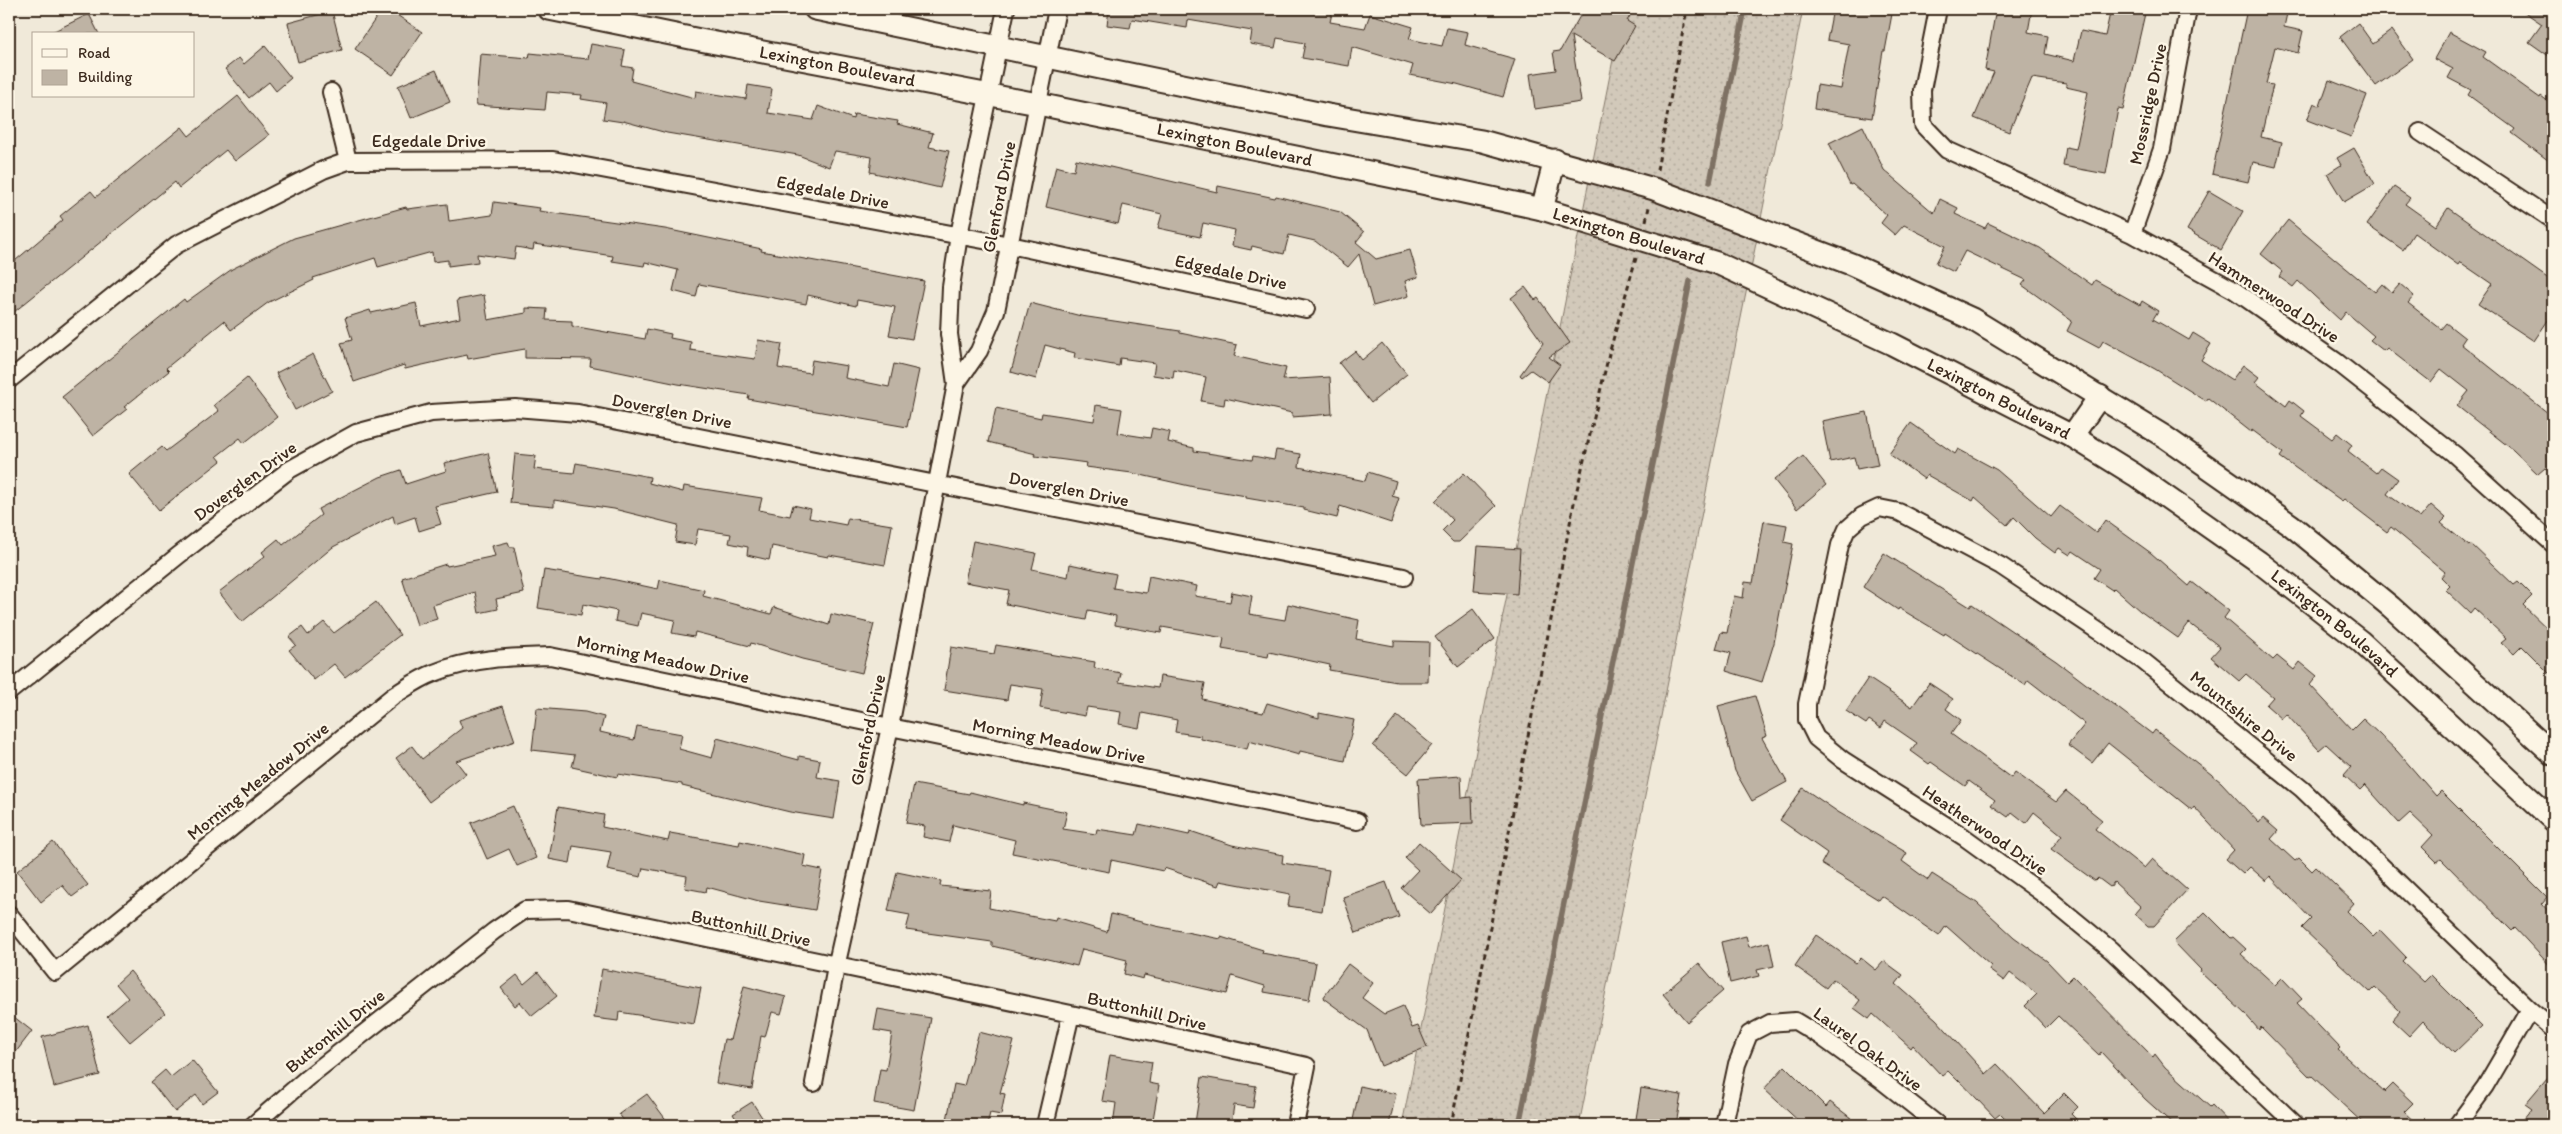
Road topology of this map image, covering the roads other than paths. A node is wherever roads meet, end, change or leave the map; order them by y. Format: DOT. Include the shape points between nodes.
graph roads {
  1 [pos="549,9"];
  2 [pos="815,9"];
  3 [pos="1006,9"];
  4 [pos="1057,9"];
  5 [pos="1938,9"];
  6 [pos="2188,9"];
  7 [pos="998,48"];
  8 [pos="1048,56"];
  9 [pos="331,92"];
  10 [pos="988,95"];
  11 [pos="1038,104"];
  12 [pos="2420,132"];
  13 [pos="1555,160"];
  14 [pos="348,161"];
  15 [pos="1542,210"];
  16 [pos="2553,220"];
  17 [pos="2132,234"];
  18 [pos="959,236"];
  19 [pos="1010,245"];
  20 [pos="1306,309"];
  21 [pos="9,380"];
  22 [pos="956,384"];
  23 [pos="2100,396"];
  24 [pos="2072,436"];
  25 [pos="937,482"];
  26 [pos="1862,516"];
  27 [pos="2551,537"];
  28 [pos="1404,577"];
  29 [pos="9,692"];
  30 [pos="890,727"];
  31 [pos="2553,754"];
  32 [pos="2553,820"];
  33 [pos="1357,821"];
  34 [pos="9,914"];
  35 [pos="836,967"];
  36 [pos="2530,1010"];
  37 [pos="1071,1014"];
  38 [pos="2553,1029"];
  39 [pos="814,1083"];
  40 [pos="253,1125"];
  41 [pos="1045,1125"];
  42 [pos="1295,1125"];
  43 [pos="1724,1125"];
  44 [pos="1938,1125"];
  45 [pos="2296,1125"];
  46 [pos="2457,1125"];
  1 -- 10 [label="street, Lexington Boulevard"];
  2 -- 7 [label="street"];
  3 -- 7 [label="street, Glenford Drive"];
  4 -- 8 [label="street, Glenford Drive"];
  5 -- 17 [label="street, Hammerwood Drive" via="1923,84 1923,125 1948,150"];
  6 -- 17 [label="street, Mossridge Drive" via="2162,148"];
  7 -- 8 [label="street"];
  7 -- 10 [label="street, Glenford Drive"];
  8 -- 11 [label="street, Glenford Drive"];
  8 -- 13 [label="street" via="1328,115 1482,141"];
  9 -- 14 [label="street, Edgedale Drive"];
  10 -- 11 [label="street, Lexington Boulevard"];
  10 -- 18 [label="street, Glenford Drive"];
  11 -- 15 [label="street, Lexington Boulevard"];
  11 -- 19 [label="street, Glenford Drive"];
  12 -- 16 [label="street"];
  13 -- 15 [label="street"];
  13 -- 23 [label="street" via="1654,189 1851,264 1972,319"];
  14 -- 18 [label="street, Edgedale Drive" via="553,160"];
  14 -- 21 [label="street, Edgedale Drive" via="323,170 176,245"];
  15 -- 24 [label="street, Lexington Boulevard" via="1717,263 1892,344"];
  17 -- 27 [label="street, Hammerwood Drive" via="2234,290 2337,362 2454,454"];
  18 -- 19 [label="street, Edgedale Drive"];
  18 -- 22 [label="street, Glenford Drive" via="949,334"];
  19 -- 20 [label="street, Edgedale Drive"];
  19 -- 22 [label="street, Glenford Drive" via="996,311 979,351"];
  22 -- 25 [label="street, Glenford Drive"];
  23 -- 24 [label="street"];
  23 -- 31 [label="street" via="2291,525 2391,607"];
  24 -- 32 [label="street, Lexington Boulevard" via="2135,475 2259,562 2360,641"];
  25 -- 28 [label="street, Doverglen Drive"];
  25 -- 29 [label="street, Doverglen Drive" via="578,413 515,408 431,413 356,434 289,470"];
  25 -- 30 [label="street, Glenford Drive"];
  26 -- 36 [label="street, Mountshire Drive" via="1879,508 1899,512 2001,566 2143,661 2302,789"];
  26 -- 45 [label="street, Heatherwood Drive" via="1847,529 1840,545 1809,694 1807,720 1816,738 1843,760 1964,837 2043,894 2111,950"];
  30 -- 33 [label="street, Morning Meadow Drive"];
  30 -- 34 [label="street, Morning Meadow Drive" via="550,656 474,661 433,673 393,696 55,972"];
  30 -- 35 [label="street, Glenford Drive"];
  35 -- 37 [label="street, Buttonhill Drive"];
  35 -- 39 [label="street, Glenford Drive"];
  35 -- 40 [label="street, Buttonhill Drive" via="568,909 525,910 330,1060"];
  36 -- 38 [label="street, Mountshire Drive"];
  36 -- 46 [label="street" via="2485,1087"];
  37 -- 41 [label="street"];
  37 -- 42 [label="street, Buttonhill Drive" via="1307,1066"];
  43 -- 44 [label="street, Laurel Oak Drive" via="1737,1064 1749,1034 1770,1023 1794,1021 1881,1080"];
}
